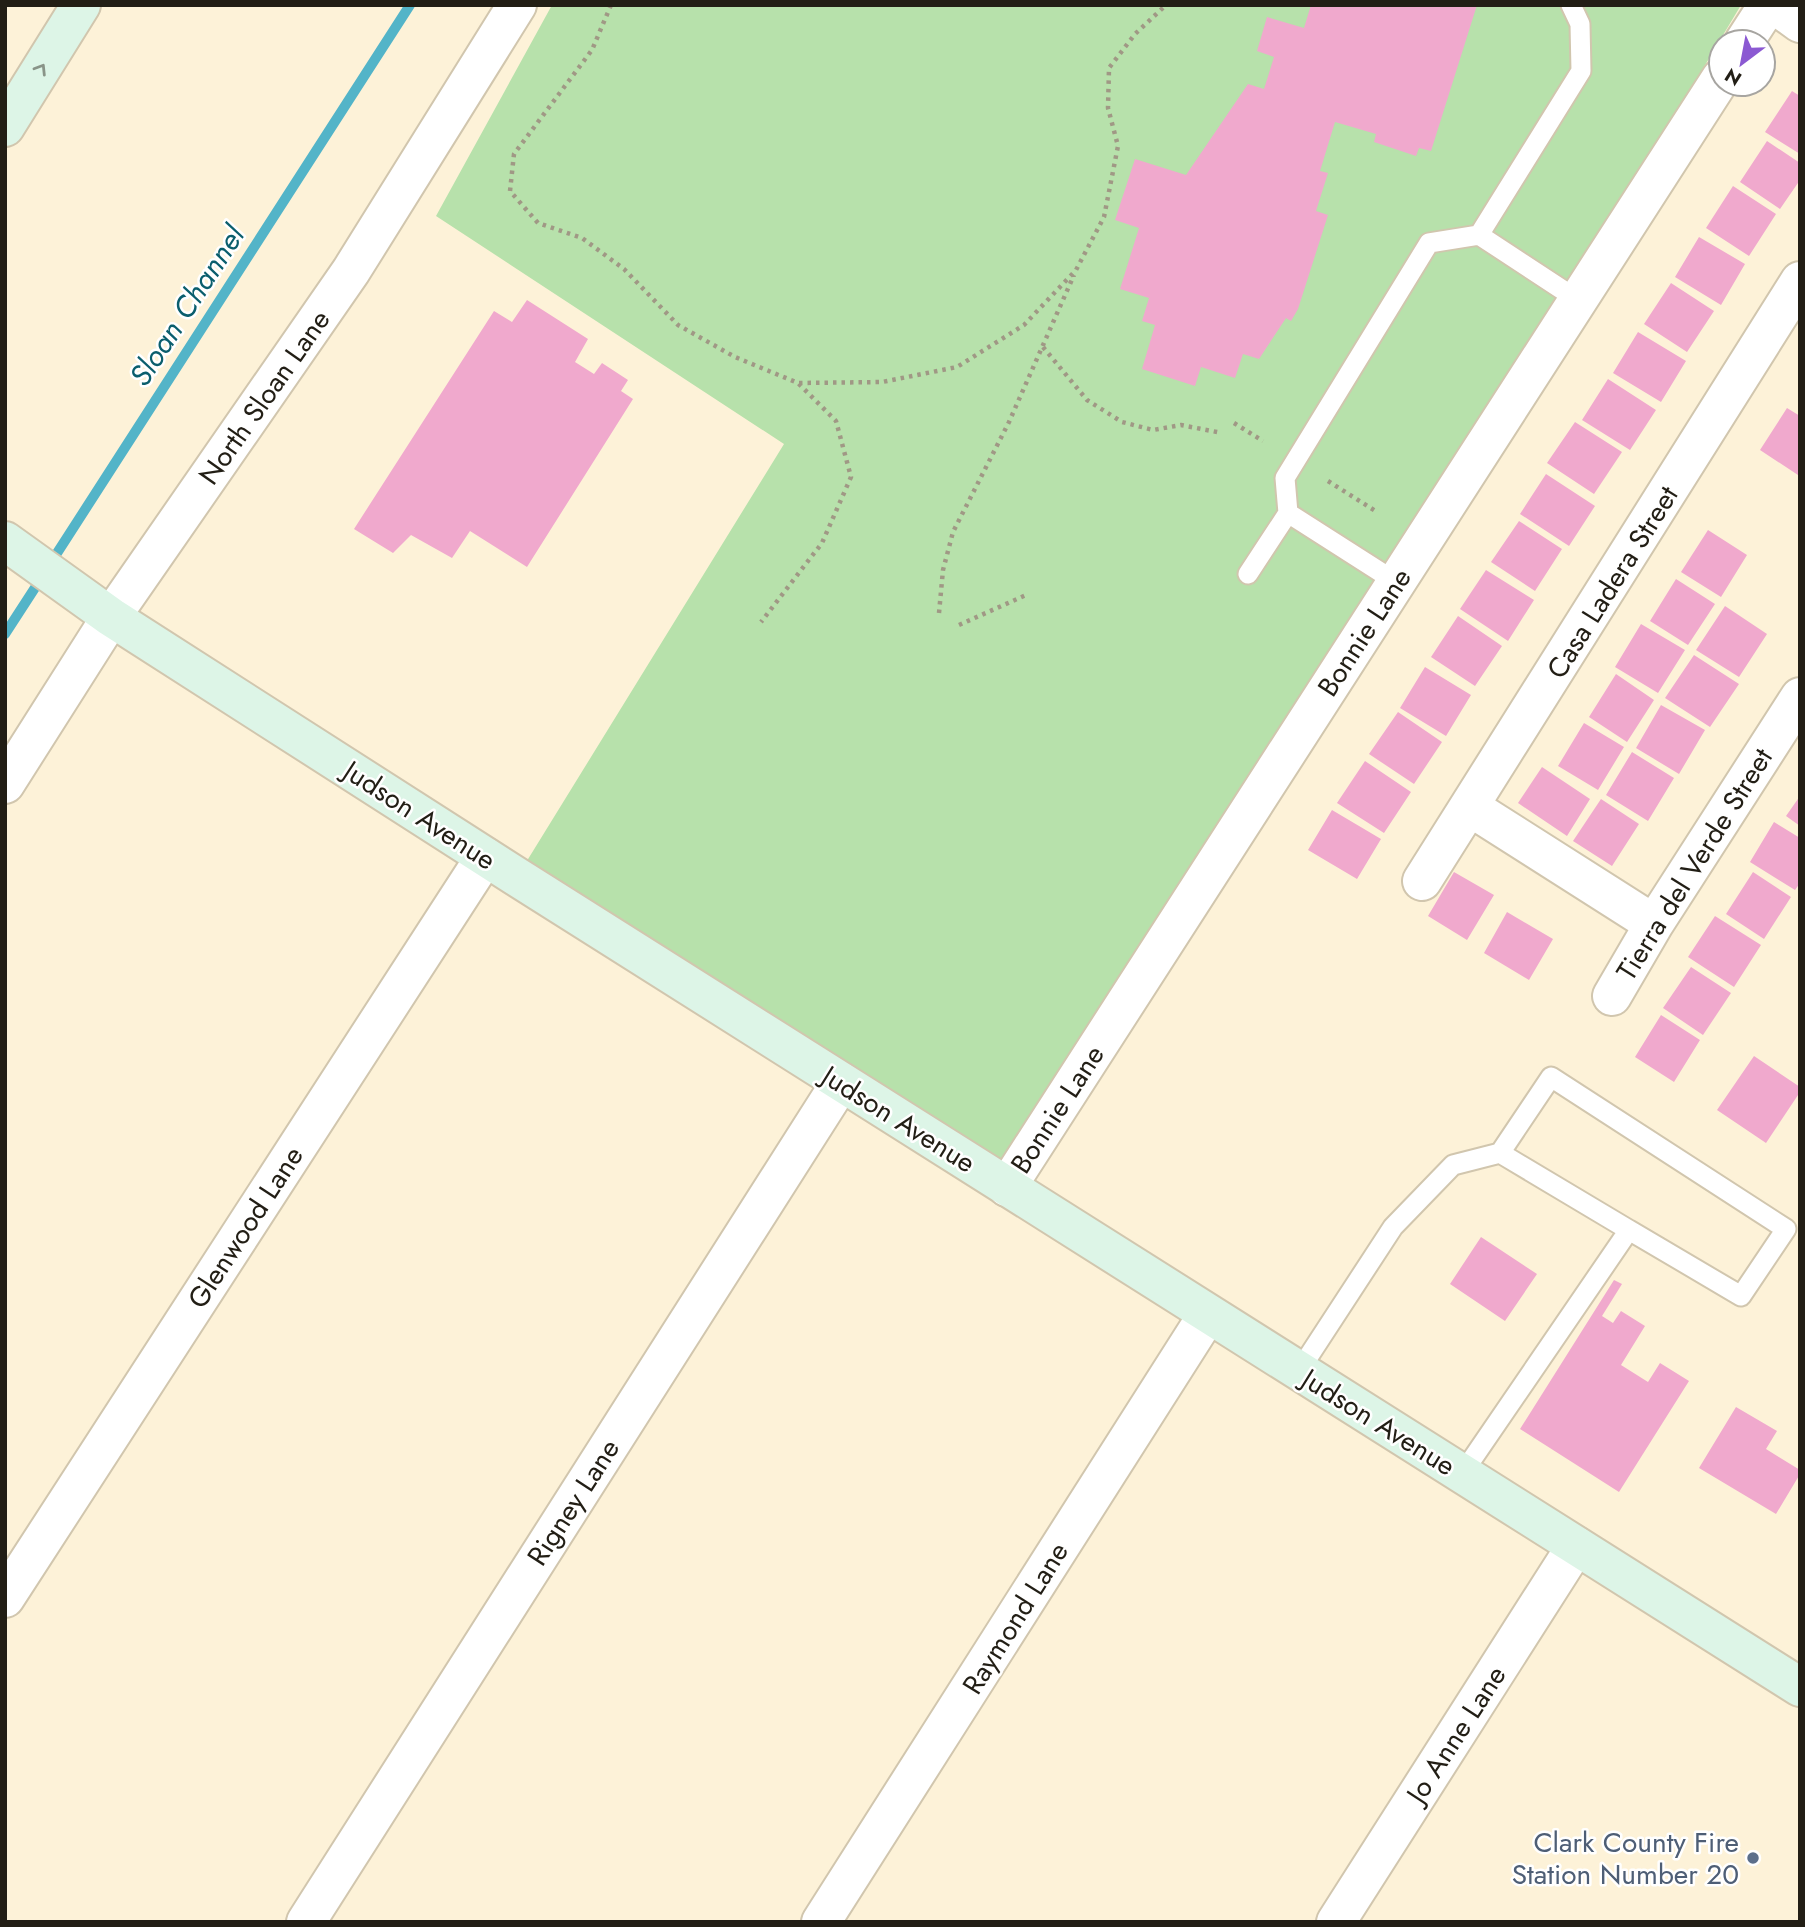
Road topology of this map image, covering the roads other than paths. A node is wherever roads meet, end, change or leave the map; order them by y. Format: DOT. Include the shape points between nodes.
graph roads {
  1 [pos="81,5"];
  2 [pos="517,5"];
  3 [pos="1571,5"];
  4 [pos="1768,5"];
  5 [pos="1775,5"];
  6 [pos="1800,23"];
  7 [pos="1753,28"];
  8 [pos="1708,98"];
  9 [pos="5,127"];
  10 [pos="1479,235"];
  11 [pos="1800,281"];
  12 [pos="1578,300"];
  13 [pos="1288,513"];
  14 [pos="5,541"];
  15 [pos="1248,574"];
  16 [pos="1396,582"];
  17 [pos="99,609"];
  18 [pos="1800,697"];
  19 [pos="5,784"];
  20 [pos="1470,807"];
  21 [pos="485,856"];
  22 [pos="1422,881"];
  23 [pos="1654,924"];
  24 [pos="1612,996"];
  25 [pos="841,1083"];
  26 [pos="1500,1153"];
  27 [pos="1007,1187"];
  28 [pos="1629,1230"];
  29 [pos="1208,1314"];
  30 [pos="1299,1371"];
  31 [pos="1462,1474"];
  32 [pos="1576,1546"];
  33 [pos="5,1598"];
  34 [pos="1800,1687"];
  35 [pos="306,1922"];
  36 [pos="821,1922"];
  37 [pos="1336,1922"];
  9 -- 1 [label="street, one-way"];
  2 -- 17 [label="street, North Sloan Lane" via="351,271"];
  3 -- 10 [label="lane" via="1580,24 1581,71"];
  4 -- 7 [label="street"];
  5 -- 6 [label="street"];
  8 -- 12 [label="street, Bonnie Lane"];
  10 -- 12 [label="lane"];
  10 -- 13 [label="lane" via="1429,243 1285,478"];
  11 -- 20 [label="street, Casa Ladera Street"];
  12 -- 16 [label="street, Bonnie Lane"];
  13 -- 15 [label="lane"];
  13 -- 16 [label="lane"];
  14 -- 17 [label="street, Judson Avenue"];
  16 -- 27 [label="street, Bonnie Lane"];
  17 -- 19 [label="street, North Sloan Lane"];
  17 -- 21 [label="street, Judson Avenue"];
  18 -- 23 [label="street, Tierra del Verde Street"];
  20 -- 22 [label="street, Casa Ladera Street"];
  20 -- 23 [label="street"];
  21 -- 25 [label="street, Judson Avenue"];
  21 -- 33 [label="street, Glenwood Lane"];
  23 -- 24 [label="street, Tierra del Verde Street"];
  25 -- 27 [label="street, Judson Avenue"];
  25 -- 35 [label="street, Rigney Lane"];
  26 -- 28 [label="lane"];
  26 -- 28 [label="lane" via="1551,1077 1786,1229 1741,1296"];
  26 -- 30 [label="lane" via="1453,1165 1394,1227"];
  27 -- 29 [label="street, Judson Avenue"];
  28 -- 31 [label="lane"];
  29 -- 30 [label="street, Judson Avenue"];
  29 -- 36 [label="street, Raymond Lane"];
  30 -- 31 [label="street, Judson Avenue"];
  31 -- 32 [label="street, Judson Avenue"];
  32 -- 34 [label="street, Judson Avenue"];
  32 -- 37 [label="street, Jo Anne Lane"];
}
